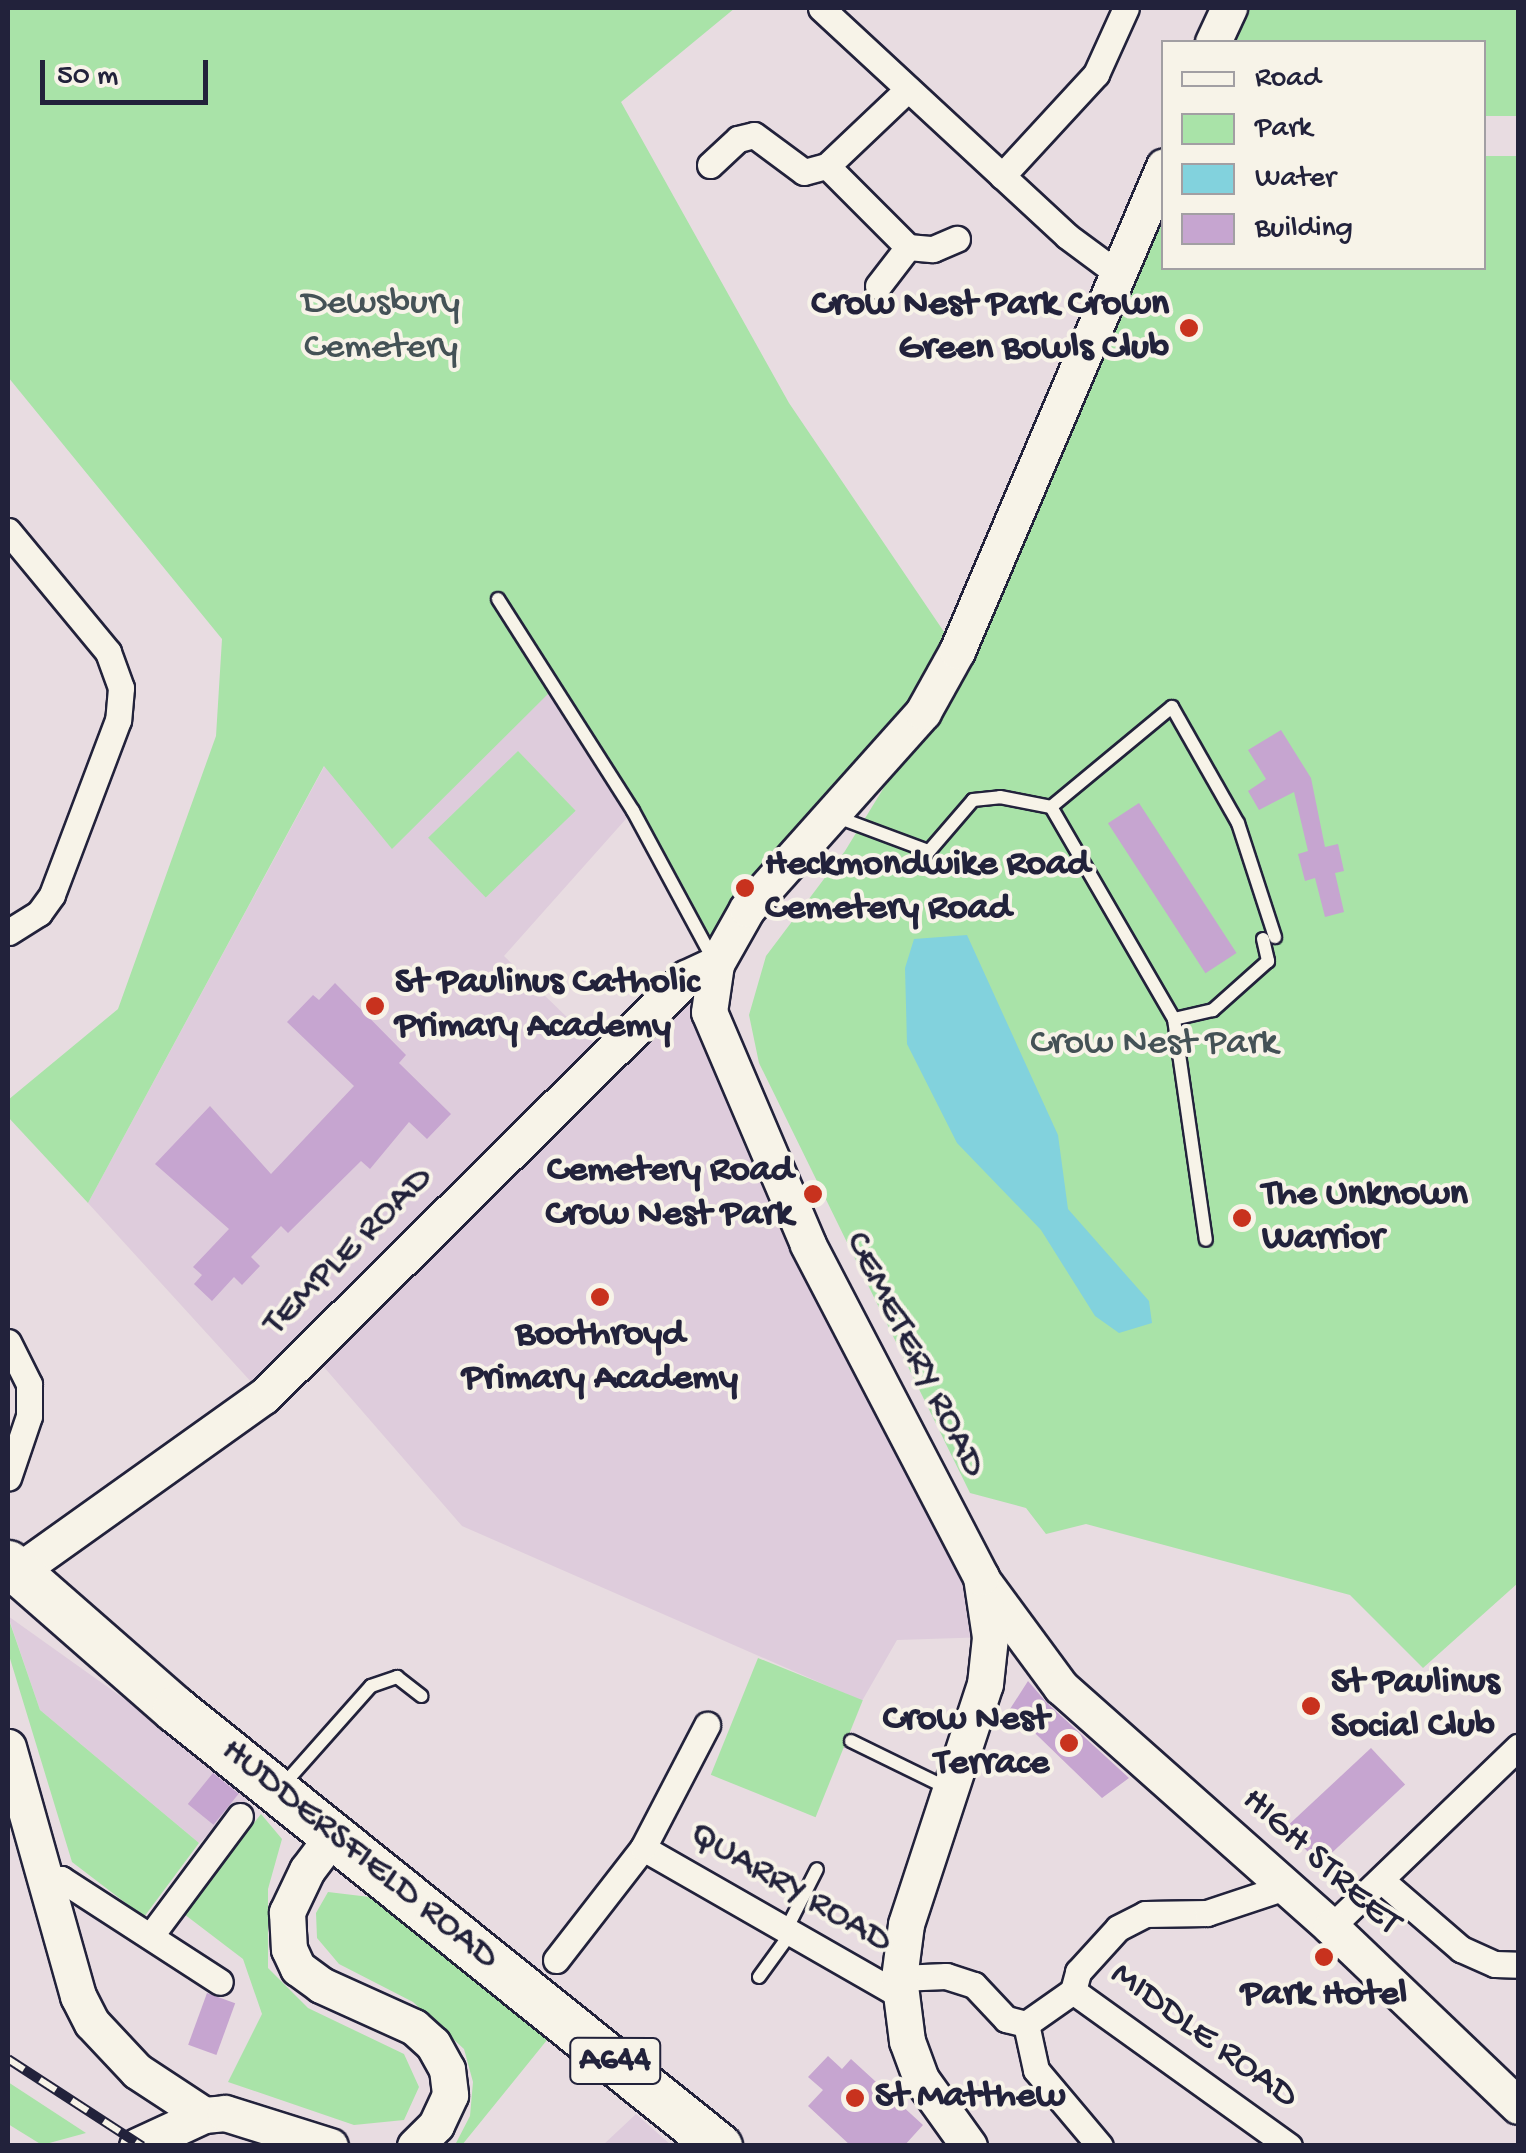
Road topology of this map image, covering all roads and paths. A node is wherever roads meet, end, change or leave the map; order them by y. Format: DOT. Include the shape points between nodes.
graph roads {
  1 [pos="820,8"];
  2 [pos="1126,8"];
  3 [pos="1229,8"];
  4 [pos="1215,40"];
  5 [pos="908,88"];
  6 [pos="710,164"];
  7 [pos="827,166"];
  8 [pos="1161,173"];
  9 [pos="1002,176"];
  10 [pos="957,238"];
  11 [pos="908,247"];
  12 [pos="1117,273"];
  13 [pos="878,286"];
  14 [pos="8,531"];
  15 [pos="498,599"];
  16 [pos="1051,806"];
  17 [pos="832,815"];
  18 [pos="928,851"];
  19 [pos="918,864"];
  20 [pos="8,932"];
  21 [pos="716,964"];
  22 [pos="1174,1019"];
  23 [pos="1206,1240"];
  24 [pos="8,1342"];
  25 [pos="8,1478"];
  26 [pos="12,1567"];
  27 [pos="980,1577"];
  28 [pos="988,1664"];
  29 [pos="1061,1687"];
  30 [pos="421,1696"];
  31 [pos="708,1725"];
  32 [pos="851,1741"];
  33 [pos="1518,1747"];
  34 [pos="8,1748"];
  35 [pos="279,1790"];
  36 [pos="953,1791"];
  37 [pos="240,1816"];
  38 [pos="335,1833"];
  39 [pos="643,1848"];
  40 [pos="816,1869"];
  41 [pos="1381,1880"];
  42 [pos="46,1884"];
  43 [pos="1282,1888"];
  44 [pos="1332,1927"];
  45 [pos="789,1932"];
  46 [pos="152,1934"];
  47 [pos="556,1960"];
  48 [pos="1518,1965"];
  49 [pos="759,1978"];
  50 [pos="220,1982"];
  51 [pos="900,1987"];
  52 [pos="1073,1990"];
  53 [pos="1026,2024"];
  54 [pos="1518,2106"];
  55 [pos="204,2115"];
  56 [pos="716,2145"];
  57 [pos="138,2146"];
  58 [pos="330,2146"];
  59 [pos="415,2146"];
  60 [pos="969,2146"];
  61 [pos="1100,2146"];
  62 [pos="1289,2146"];
  1 -- 5 [label="street"];
  2 -- 9 [label="street" via="1096,74"];
  3 -- 4 [label="main road"];
  5 -- 7 [label="street"];
  5 -- 9 [label="street"];
  6 -- 7 [label="street" via="738,138 754,135 804,172"];
  7 -- 11 [label="street"];
  8 -- 12 [label="main road"];
  9 -- 12 [label="street"];
  10 -- 11 [label="street" via="934,248"];
  11 -- 13 [label="street"];
  12 -- 17 [label="main road" via="957,652 923,712"];
  14 -- 20 [label="street" via="108,652 121,688 118,720 52,895 39,914"];
  15 -- 21 [label="lane" via="633,811"];
  16 -- 18 [label="lane" via="1000,797 973,800"];
  16 -- 22 [label="lane"];
  16 -- 22 [label="lane" via="1172,707 1238,824 1269,938 1268,961 1213,1010"];
  17 -- 18 [label="lane"];
  17 -- 21 [label="main road" via="747,909"];
  18 -- 19 [label="lane"];
  21 -- 26 [label="main road, TEMPLE ROAD" via="686,978 264,1396"];
  21 -- 27 [label="main road, CEMETERY ROAD" via="709,1012 730,1070 808,1244"];
  22 -- 23 [label="lane"];
  24 -- 25 [label="street" via="29,1384 29,1400"];
  26 -- 35 [label="highway, HUDDERSFIELD ROAD / A644"];
  27 -- 28 [label="main road, CEMETERY ROAD"];
  27 -- 29 [label="main road, HIGH STREET"];
  28 -- 29 [label="main road, HIGH STREET" via="1031,1672"];
  28 -- 36 [label="main road, CEMETERY ROAD"];
  29 -- 43 [label="main road, HIGH STREET"];
  30 -- 35 [label="lane" via="397,1678 371,1686"];
  31 -- 39 [label="street, QUARRY ROAD"];
  32 -- 36 [label="lane"];
  33 -- 41 [label="street" via="1439,1816"];
  34 -- 42 [label="main road"];
  35 -- 38 [label="highway, HUDDERSFIELD ROAD / A644"];
  36 -- 51 [label="main road, CEMETERY ROAD" via="906,1924"];
  37 -- 46 [label="street"];
  38 -- 56 [label="highway, HUDDERSFIELD ROAD / A644"];
  38 -- 59 [label="main road" via="287,1912 290,1948 298,1968 321,1985 414,2027 433,2044 447,2069 450,2095 436,2125"];
  39 -- 45 [label="street, QUARRY ROAD"];
  39 -- 47 [label="street, QUARRY ROAD"];
  40 -- 45 [label="lane"];
  41 -- 44 [label="street"];
  41 -- 48 [label="street" via="1461,1949 1495,1964"];
  42 -- 46 [label="street" via="61,1879"];
  42 -- 55 [label="main road" via="92,2023 137,2070"];
  43 -- 44 [label="main road, HIGH STREET"];
  43 -- 52 [label="street" via="1206,1913 1145,1914 1093,1953"];
  44 -- 54 [label="main road, HIGH STREET"];
  45 -- 49 [label="lane"];
  45 -- 51 [label="street, QUARRY ROAD"];
  46 -- 50 [label="street"];
  51 -- 53 [label="street" via="946,1976 974,1985 1006,2019"];
  51 -- 60 [label="main road, CEMETERY ROAD" via="921,2079"];
  52 -- 53 [label="street"];
  52 -- 62 [label="street, MIDDLE ROAD"];
  53 -- 61 [label="street" via="1036,2070"];
  55 -- 57 [label="main road"];
  55 -- 58 [label="main road" via="251,2119"];
}
